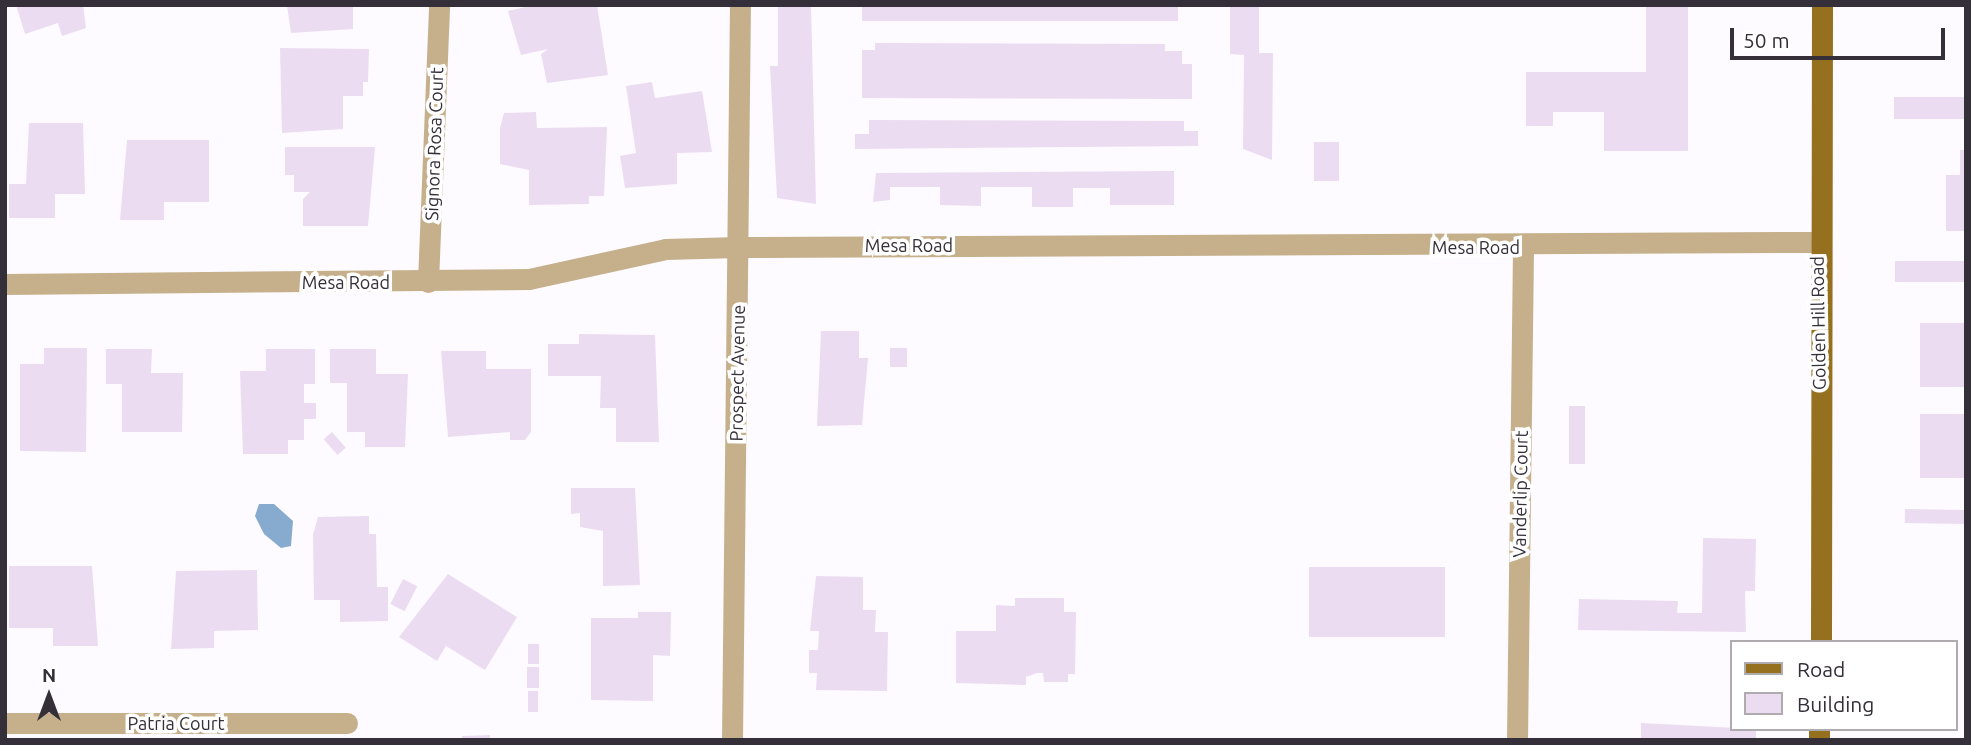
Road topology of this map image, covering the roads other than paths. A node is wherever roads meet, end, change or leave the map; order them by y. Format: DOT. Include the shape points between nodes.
graph roads {
  1 [pos="439,5"];
  2 [pos="740,5"];
  3 [pos="1822,5"];
  4 [pos="1817,242"];
  5 [pos="739,247"];
  6 [pos="1523,247"];
  7 [pos="428,282"];
  8 [pos="5,284"];
  9 [pos="1821,640"];
  10 [pos="5,723"];
  11 [pos="347,723"];
  12 [pos="732,740"];
  13 [pos="1517,740"];
  1 -- 7 [label="street, Signora Rosa Court"];
  2 -- 5 [label="street, Prospect Avenue"];
  3 -- 4 [label="main road, Golden Hill Road"];
  4 -- 6 [label="street, Mesa Road"];
  4 -- 9 [label="main road, Golden Hill Road"];
  5 -- 6 [label="street, Mesa Road"];
  5 -- 7 [label="street, Mesa Road" via="665,249 528,279"];
  5 -- 12 [label="street, Prospect Avenue"];
  6 -- 13 [label="street, Vanderlip Court"];
  7 -- 8 [label="street, Mesa Road"];
  10 -- 11 [label="street, Patria Court"];
}
